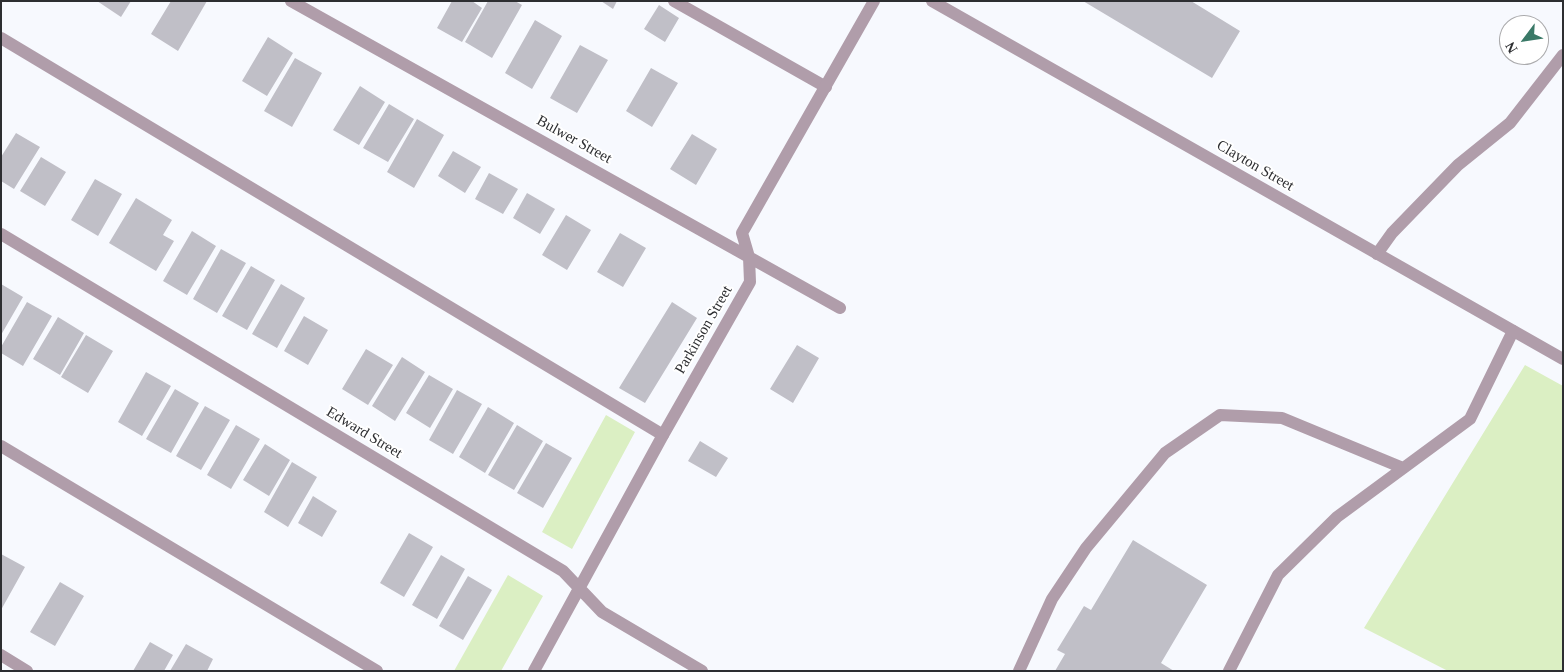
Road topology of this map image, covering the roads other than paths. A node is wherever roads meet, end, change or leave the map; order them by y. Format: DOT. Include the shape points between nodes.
graph roads {
  1 [pos="292,1"];
  2 [pos="674,1"];
  3 [pos="874,1"];
  4 [pos="932,1"];
  5 [pos="1,38"];
  6 [pos="1563,55"];
  7 [pos="826,87"];
  8 [pos="1,234"];
  9 [pos="1377,254"];
  10 [pos="749,257"];
  11 [pos="840,308"];
  12 [pos="1514,331"];
  13 [pos="1563,359"];
  14 [pos="663,435"];
  15 [pos="1,446"];
  16 [pos="1403,468"];
  17 [pos="579,589"];
  18 [pos="1,655"];
  19 [pos="27,671"];
  20 [pos="377,671"];
  21 [pos="534,671"];
  22 [pos="702,671"];
  23 [pos="1019,671"];
  24 [pos="1229,671"];
  1 -- 10 [label="street, Bulwer Street"];
  2 -- 7 [label="street"];
  3 -- 7 [label="street, Parkinson Street"];
  4 -- 9 [label="street, Clayton Street"];
  5 -- 14 [label="street"];
  6 -- 9 [label="street" via="1510,123 1458,165 1392,233"];
  7 -- 10 [label="street, Parkinson Street" via="742,233"];
  8 -- 17 [label="street, Edward Street" via="563,571"];
  9 -- 12 [label="street, Clayton Street"];
  10 -- 11 [label="street, Bulwer Street"];
  10 -- 14 [label="street, Parkinson Street" via="750,282"];
  12 -- 13 [label="street, Clayton Street"];
  12 -- 16 [label="street" via="1470,419"];
  14 -- 17 [label="street, Parkinson Street"];
  15 -- 20 [label="street"];
  16 -- 23 [label="street" via="1282,418 1220,415 1165,453 1086,548 1052,599"];
  16 -- 24 [label="street" via="1337,517 1278,575"];
  17 -- 21 [label="street, Parkinson Street"];
  17 -- 22 [label="street, Edward Street" via="602,612"];
  18 -- 19 [label="street"];
}
